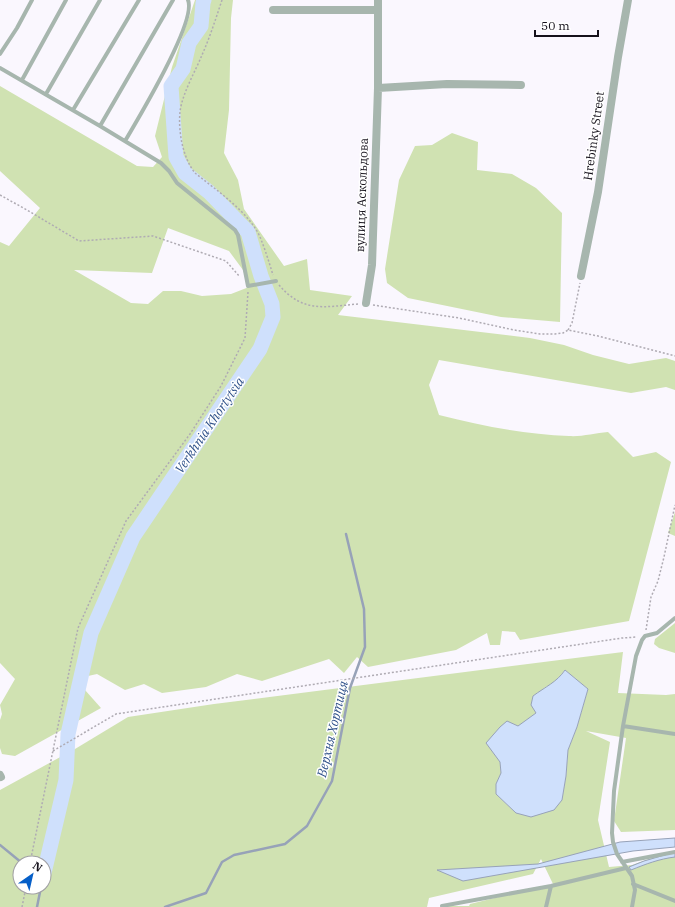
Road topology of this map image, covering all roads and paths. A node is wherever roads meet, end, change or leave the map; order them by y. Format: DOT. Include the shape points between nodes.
graph roads {
  1 [pos="32,0"];
  2 [pos="66,0"];
  3 [pos="100,0"];
  4 [pos="139,0"];
  5 [pos="173,0"];
  6 [pos="188,0"];
  7 [pos="222,0"];
  8 [pos="378,0"];
  9 [pos="628,0"];
  10 [pos="274,10"];
  11 [pos="378,10"];
  12 [pos="0,54"];
  13 [pos="0,68"];
  14 [pos="22,80"];
  15 [pos="521,84"];
  16 [pos="378,88"];
  17 [pos="46,94"];
  18 [pos="73,110"];
  19 [pos="100,126"];
  20 [pos="125,141"];
  21 [pos="0,195"];
  22 [pos="581,276"];
  23 [pos="276,281"];
  24 [pos="248,286"];
  25 [pos="366,304"];
  26 [pos="568,330"];
  27 [pos="675,356"];
  28 [pos="675,505"];
  29 [pos="675,618"];
  30 [pos="645,636"];
  31 [pos="623,726"];
  32 [pos="675,734"];
  33 [pos="53,751"];
  34 [pos="675,852"];
  35 [pos="32,855"];
  36 [pos="622,862"];
  37 [pos="626,868"];
  38 [pos="633,884"];
  39 [pos="551,886"];
  40 [pos="24,895"];
  41 [pos="675,901"];
  42 [pos="442,906"];
  43 [pos="22,907"];
  44 [pos="546,907"];
  45 [pos="632,907"];
  1 -- 12 [label="lane"];
  2 -- 14 [label="lane"];
  3 -- 17 [label="lane"];
  4 -- 18 [label="lane"];
  5 -- 19 [label="lane"];
  6 -- 20 [label="lane" via="189,7 171,59"];
  7 -- 23 [label="path" via="180,112 183,148 189,166 195,173 239,210 259,235"];
  8 -- 11 [label="street, вулиця Аскольдова"];
  9 -- 22 [label="street, Hrebinky Street" via="598,192"];
  10 -- 11 [label="street"];
  11 -- 16 [label="street, вулиця Аскольдова"];
  13 -- 14 [label="lane"];
  14 -- 17 [label="lane"];
  15 -- 16 [label="street" via="447,84"];
  16 -- 25 [label="street, вулиця Аскольдова" via="372,265"];
  17 -- 18 [label="lane"];
  18 -- 19 [label="lane"];
  19 -- 20 [label="lane"];
  20 -- 24 [label="lane" via="161,163 177,183 235,230"];
  21 -- 24 [label="path" via="79,241 153,236 226,261"];
  22 -- 26 [label="path" via="572,323"];
  23 -- 24 [label="lane"];
  23 -- 25 [label="path" via="288,295 307,306"];
  24 -- 33 [label="path" via="245,338 221,386 190,434 126,521 78,628"];
  25 -- 26 [label="path" via="459,318 540,334 563,333"];
  26 -- 27 [label="path"];
  28 -- 30 [label="path" via="664,557 651,597"];
  29 -- 30 [label="lane" via="657,633"];
  30 -- 31 [label="lane" via="636,656"];
  30 -- 33 [label="path" via="116,714"];
  31 -- 32 [label="lane"];
  31 -- 36 [label="lane" via="614,791 612,832 613,842"];
  33 -- 35 [label="path"];
  34 -- 36 [label="lane"];
  36 -- 37 [label="lane"];
  37 -- 38 [label="lane" via="632,876"];
  37 -- 39 [label="lane"];
  38 -- 41 [label="lane"];
  38 -- 45 [label="lane" via="635,890"];
  39 -- 42 [label="lane"];
  39 -- 44 [label="lane"];
  40 -- 43 [label="path"];
}
